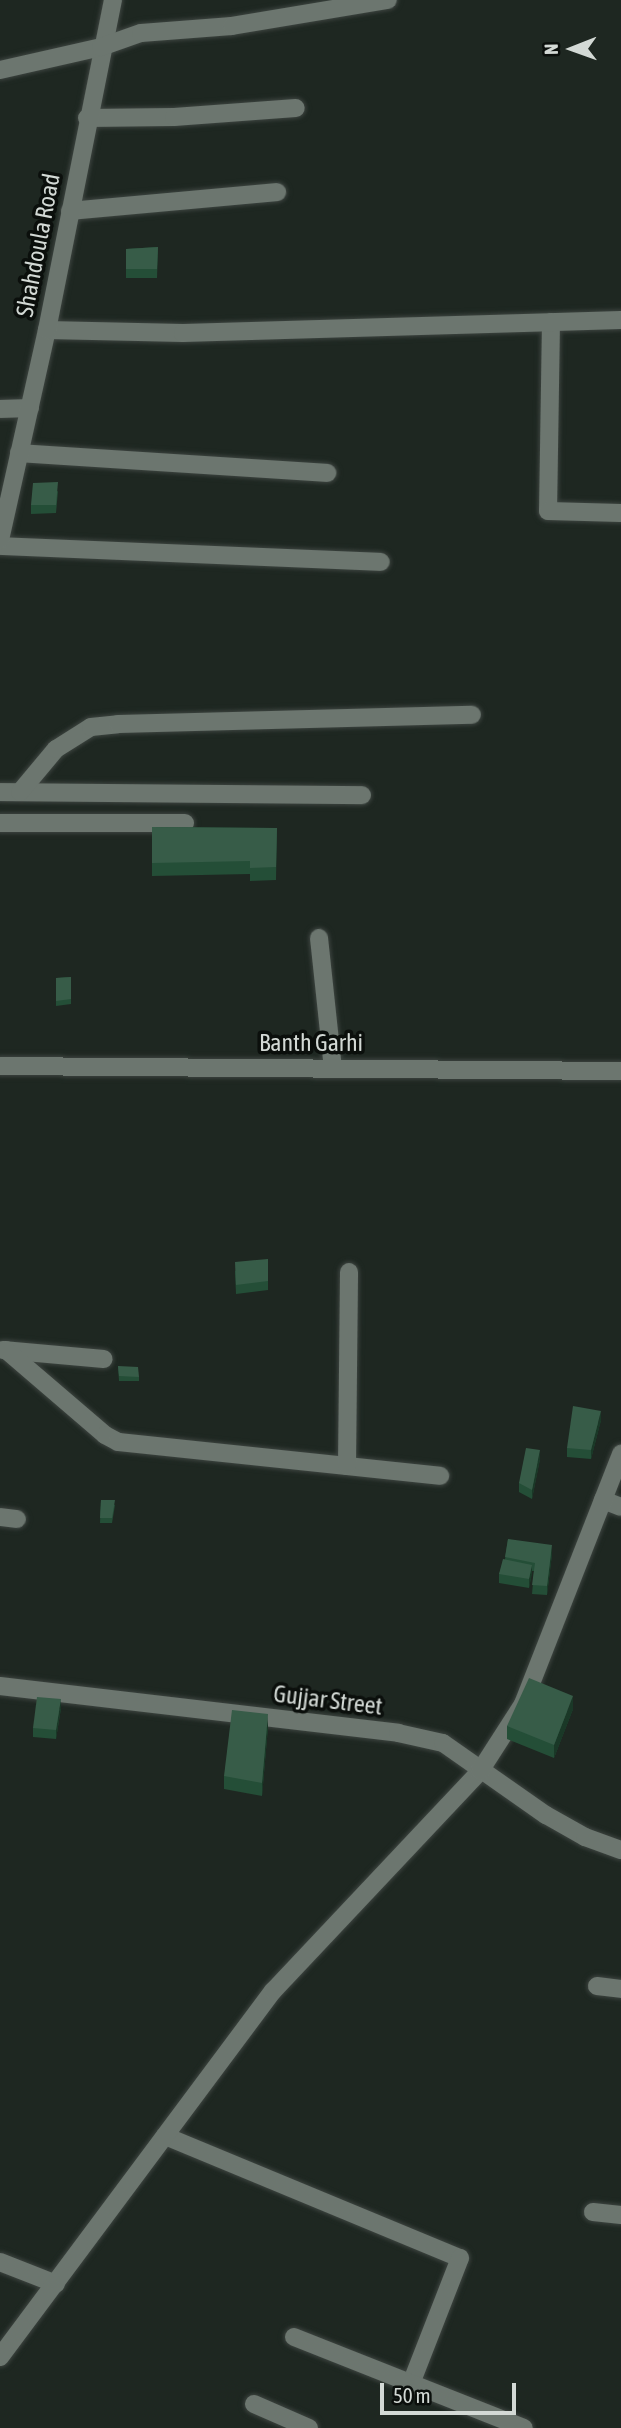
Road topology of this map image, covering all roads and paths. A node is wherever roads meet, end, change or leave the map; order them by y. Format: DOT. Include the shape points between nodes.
graph roads {
  1 [pos="113,0"];
  2 [pos="388,0"];
  3 [pos="101,47"];
  4 [pos="0,70"];
  5 [pos="296,108"];
  6 [pos="88,118"];
  7 [pos="277,192"];
  8 [pos="70,211"];
  9 [pos="621,320"];
  10 [pos="551,322"];
  11 [pos="47,330"];
  12 [pos="30,408"];
  13 [pos="0,409"];
  14 [pos="19,453"];
  15 [pos="327,473"];
  16 [pos="621,513"];
  17 [pos="0,540"];
  18 [pos="0,546"];
  19 [pos="381,562"];
  20 [pos="472,715"];
  21 [pos="0,792"];
  22 [pos="20,792"];
  23 [pos="362,795"];
  24 [pos="0,823"];
  25 [pos="185,823"];
  26 [pos="319,938"];
  27 [pos="0,1066"];
  28 [pos="333,1068"];
  29 [pos="621,1071"];
  30 [pos="349,1272"];
  31 [pos="3,1350"];
  32 [pos="104,1359"];
  33 [pos="621,1454"];
  34 [pos="347,1466"];
  35 [pos="440,1476"];
  36 [pos="603,1500"];
  37 [pos="621,1507"];
  38 [pos="0,1686"];
  39 [pos="480,1771"];
  40 [pos="621,1850"];
  41 [pos="597,1986"];
  42 [pos="621,1989"];
  43 [pos="165,2136"];
  44 [pos="593,2212"];
  45 [pos="621,2214"];
  46 [pos="0,2262"];
  47 [pos="56,2284"];
  48 [pos="294,2337"];
  49 [pos="0,2357"];
  50 [pos="411,2384"];
  51 [pos="254,2404"];
  52 [pos="309,2428"];
  53 [pos="524,2428"];
  1 -- 3 [label="street, Shahdoula Road"];
  2 -- 3 [label="street" via="232,26 141,33"];
  3 -- 4 [label="street"];
  3 -- 6 [label="street, Shahdoula Road"];
  5 -- 6 [label="street"];
  6 -- 8 [label="street, Shahdoula Road"];
  7 -- 8 [label="street"];
  8 -- 11 [label="street, Shahdoula Road"];
  9 -- 10 [label="street"];
  10 -- 11 [label="street" via="183,333"];
  10 -- 16 [label="street" via="548,511"];
  11 -- 12 [label="street, Shahdoula Road"];
  12 -- 13 [label="street"];
  12 -- 14 [label="street, Shahdoula Road"];
  14 -- 15 [label="street"];
  14 -- 17 [label="street, Shahdoula Road"];
  18 -- 19 [label="street"];
  20 -- 22 [label="street" via="91,727 56,749"];
  21 -- 22 [label="street"];
  22 -- 23 [label="street"];
  24 -- 25 [label="street"];
  26 -- 28 [label="street"];
  27 -- 28 [label="street, Banth Garhi"];
  28 -- 29 [label="street, Banth Garhi"];
  30 -- 34 [label="street"];
  31 -- 32 [label="street"];
  31 -- 34 [label="street" via="118,1442"];
  33 -- 36 [label="street"];
  34 -- 35 [label="street"];
  36 -- 37 [label="street"];
  36 -- 39 [label="street" via="523,1704"];
  38 -- 39 [label="street, Gujjar Street" via="398,1733 443,1743"];
  39 -- 40 [label="street, Gujjar Street" via="565,1826"];
  39 -- 43 [label="street" via="274,1991"];
  41 -- 42 [label="street"];
  43 -- 47 [label="street"];
  43 -- 50 [label="street" via="460,2258"];
  44 -- 45 [label="street"];
  46 -- 47 [label="street"];
  47 -- 49 [label="street"];
  48 -- 50 [label="street"];
  50 -- 53 [label="street"];
  51 -- 52 [label="street"];
}
